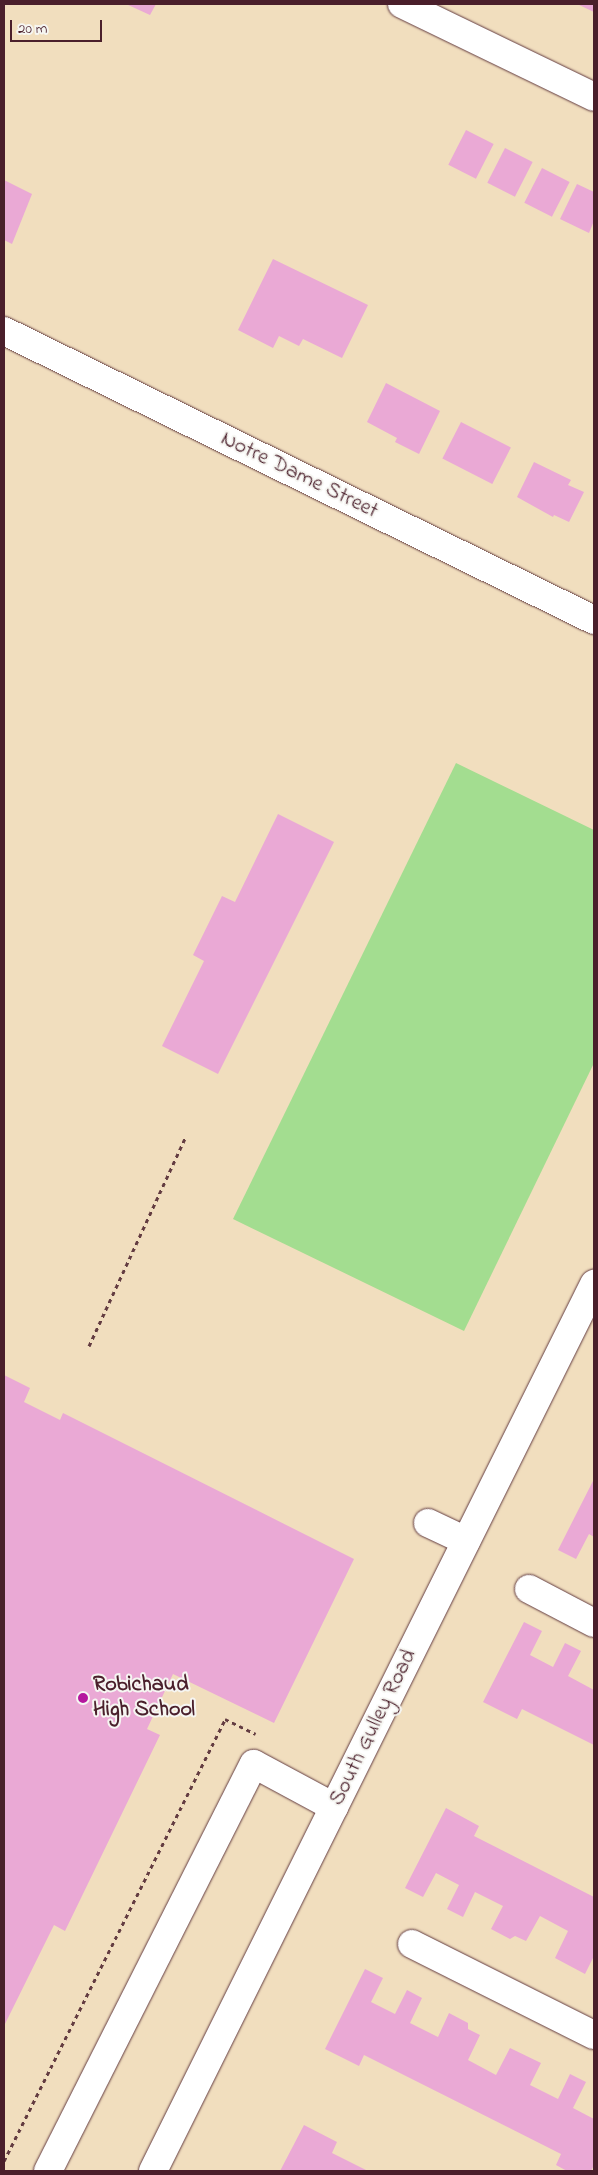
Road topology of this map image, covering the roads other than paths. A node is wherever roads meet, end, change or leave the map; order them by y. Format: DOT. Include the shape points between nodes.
graph roads {
  1 [pos="402,4"];
  2 [pos="594,97"];
  3 [pos="4,331"];
  4 [pos="594,620"];
  5 [pos="594,1284"];
  6 [pos="428,1523"];
  7 [pos="466,1541"];
  8 [pos="530,1590"];
  9 [pos="594,1623"];
  10 [pos="334,1807"];
  11 [pos="412,1944"];
  12 [pos="594,2035"];
  13 [pos="48,2171"];
  14 [pos="153,2171"];
  1 -- 2 [label="street"];
  3 -- 4 [label="street, Notre Dame Street"];
  5 -- 7 [label="street, South Gulley Road"];
  6 -- 7 [label="street"];
  7 -- 10 [label="street, South Gulley Road"];
  8 -- 9 [label="street"];
  10 -- 13 [label="street" via="254,1764"];
  10 -- 14 [label="street, South Gulley Road"];
  11 -- 12 [label="street"];
}
